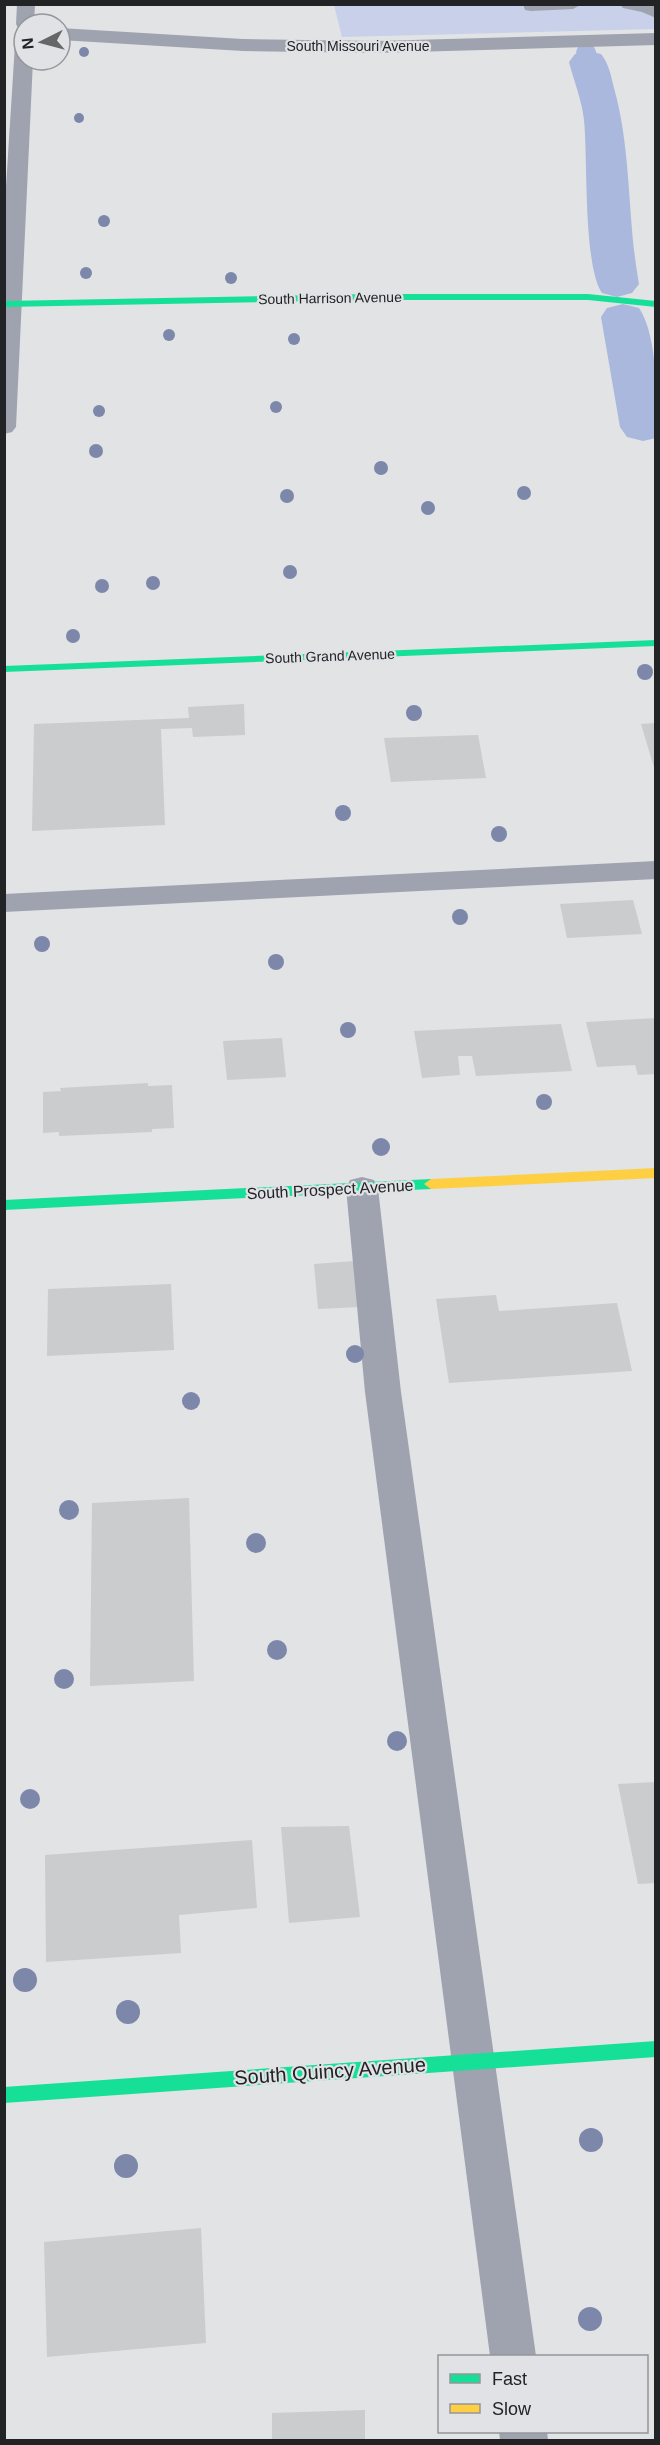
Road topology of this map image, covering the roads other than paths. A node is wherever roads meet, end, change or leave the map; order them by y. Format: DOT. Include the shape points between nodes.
graph roads {
  1 [pos="573,4"];
  2 [pos="629,4"];
  3 [pos="531,6"];
  4 [pos="656,13"];
  5 [pos="72,35"];
  6 [pos="656,39"];
  7 [pos="21,72"];
  8 [pos="11,155"];
  9 [pos="8,304"];
  10 [pos="655,306"];
  11 [pos="4,427"];
  12 [pos="656,643"];
  13 [pos="4,669"];
  14 [pos="656,870"];
  15 [pos="4,903"];
  16 [pos="656,1173"];
  17 [pos="362,1188"];
  18 [pos="4,1205"];
  19 [pos="656,2049"];
  20 [pos="473,2060"];
  21 [pos="4,2095"];
  22 [pos="513,2355"];
  1 -- 3 [label="street"];
  2 -- 4 [label="street"];
  5 -- 6 [label="street, South Missouri Avenue" via="243,45 376,47"];
  7 -- 8 [label="street"];
  8 -- 9 [label="street"];
  9 -- 10 [label="street, South Harrison Avenue" via="588,297"];
  9 -- 11 [label="street"];
  12 -- 13 [label="street, South Grand Avenue"];
  14 -- 15 [label="street"];
  16 -- 17 [label="street, South Prospect Avenue"];
  17 -- 18 [label="street, South Prospect Avenue"];
  17 -- 20 [label="street" via="383,1392"];
  19 -- 20 [label="street, South Quincy Avenue"];
  20 -- 21 [label="street, South Quincy Avenue"];
  20 -- 22 [label="street"];
}
